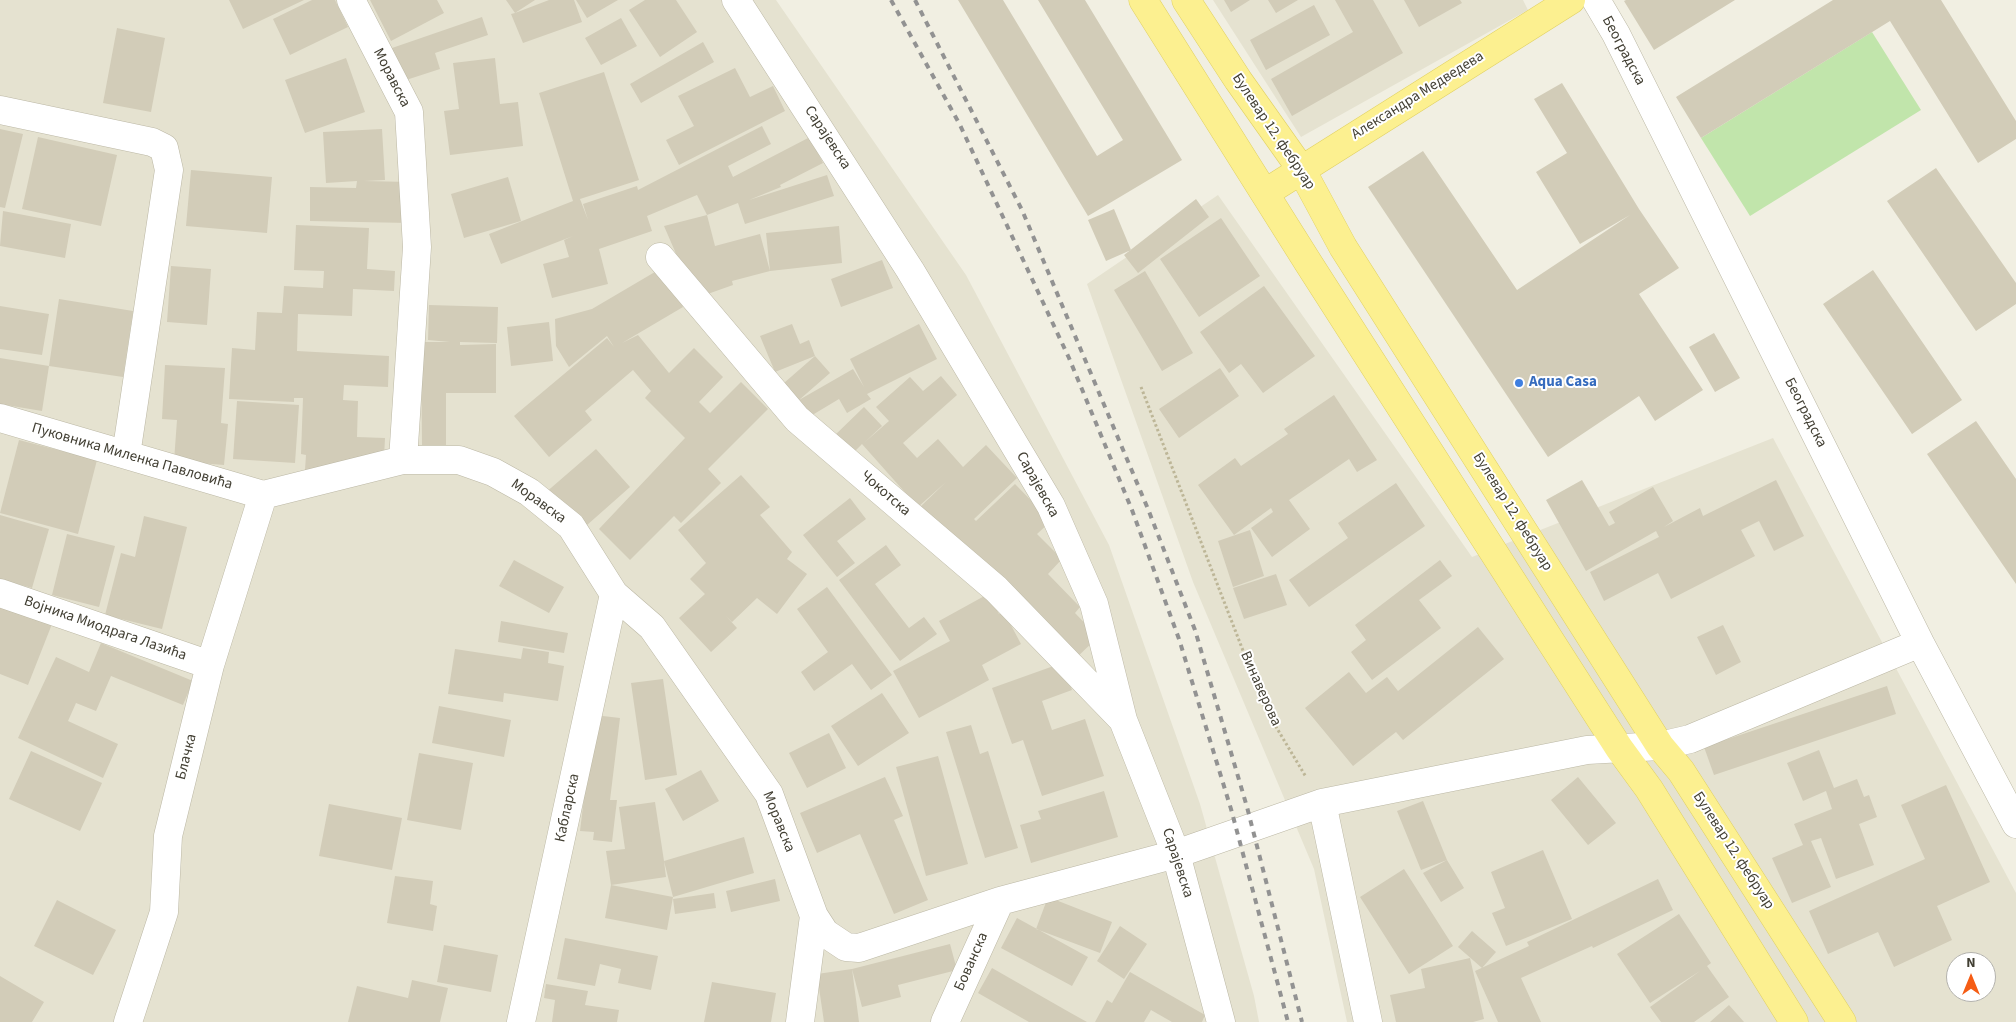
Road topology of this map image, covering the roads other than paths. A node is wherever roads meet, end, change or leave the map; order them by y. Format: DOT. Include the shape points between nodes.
graph roads {
  1 [pos="351,0"];
  2 [pos="736,0"];
  3 [pos="1143,0"];
  4 [pos="1186,0"];
  5 [pos="1571,0"];
  6 [pos="1596,0"];
  7 [pos="0,110"];
  8 [pos="1301,169"];
  9 [pos="1265,193"];
  10 [pos="660,257"];
  11 [pos="0,418"];
  12 [pos="126,455"];
  13 [pos="403,460"];
  14 [pos="263,495"];
  15 [pos="0,593"];
  16 [pos="614,594"];
  17 [pos="1920,643"];
  18 [pos="210,665"];
  19 [pos="1123,720"];
  20 [pos="1660,746"];
  21 [pos="1620,748"];
  22 [pos="1322,803"];
  23 [pos="2016,824"];
  24 [pos="1176,854"];
  25 [pos="1000,901"];
  26 [pos="814,916"];
  27 [pos="128,1022"];
  28 [pos="521,1022"];
  29 [pos="800,1022"];
  30 [pos="945,1022"];
  31 [pos="1221,1022"];
  32 [pos="1368,1022"];
  33 [pos="1794,1022"];
  34 [pos="1842,1022"];
  1 -- 13 [label="street, Моравска" via="409,112 417,247"];
  2 -- 19 [label="street, Сарајевска" via="910,270 1051,506 1094,604"];
  3 -- 9 [label="main road"];
  4 -- 8 [label="main road, Булевар 12. фебруар"];
  5 -- 8 [label="main road, Александра Медведева"];
  6 -- 17 [label="street, Београдска" via="1616,34"];
  7 -- 12 [label="street" via="152,142 164,148 169,170"];
  8 -- 9 [label="main road, Александра Медведева"];
  8 -- 20 [label="main road, Булевар 12. фебруар" via="1342,247"];
  9 -- 21 [label="main road"];
  10 -- 19 [label="street, Чокотска" via="797,419 996,589"];
  11 -- 12 [label="street, Пуковника Миленка Павловића"];
  12 -- 14 [label="street, Пуковника Миленка Павловића"];
  13 -- 14 [label="street, Моравска"];
  13 -- 16 [label="street, Моравска" via="459,460 493,472 529,492 571,526"];
  14 -- 18 [label="street, Блачка"];
  15 -- 18 [label="street, Војника Миодрага Лазића"];
  16 -- 26 [label="street, Моравска" via="652,627 769,794"];
  16 -- 28 [label="street, Кабларска"];
  17 -- 20 [label="street, Моравска" via="1690,739"];
  17 -- 23 [label="street, Београдска"];
  18 -- 27 [label="street, Блачка" via="168,836 164,912"];
  19 -- 24 [label="street, Сарајевска"];
  20 -- 21 [label="street, Моравска"];
  20 -- 34 [label="main road, Булевар 12. фебруар" via="1681,771"];
  21 -- 22 [label="street, Моравска" via="1587,750"];
  21 -- 33 [label="main road" via="1649,789"];
  22 -- 24 [label="street, Моравска"];
  22 -- 32 [label="street"];
  24 -- 25 [label="street, Моравска"];
  24 -- 31 [label="street, Сарајевска"];
  25 -- 26 [label="street, Моравска" via="858,948 834,941 824,933"];
  25 -- 30 [label="street, Бованска"];
  26 -- 29 [label="street"];
}
